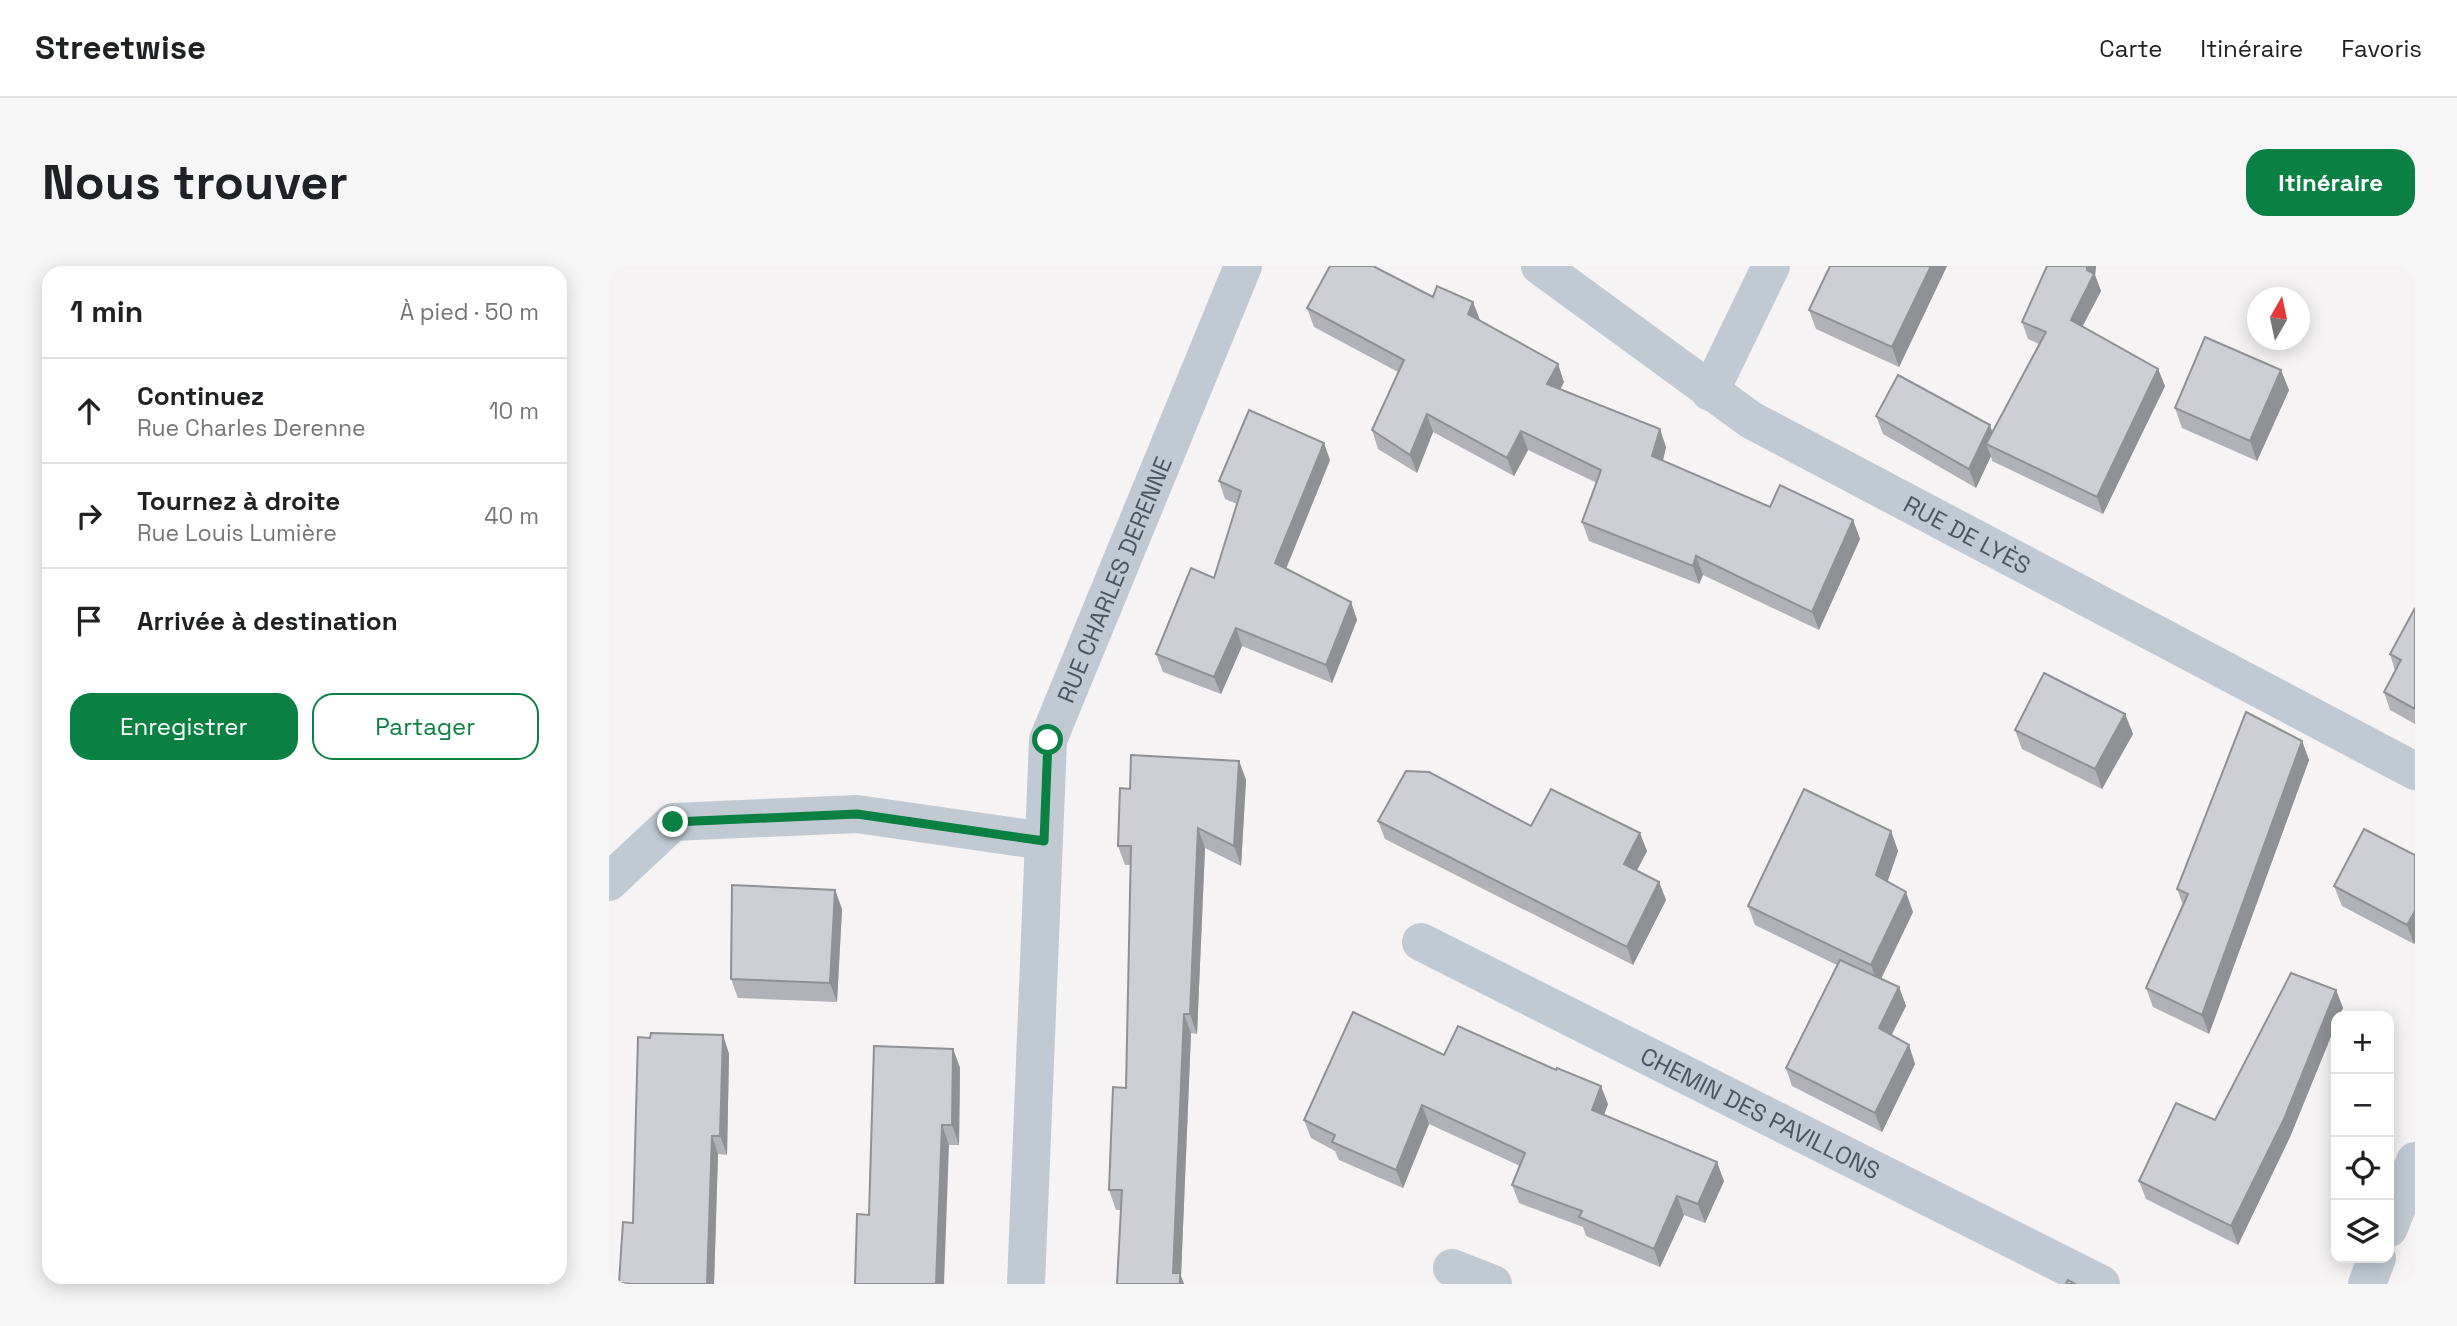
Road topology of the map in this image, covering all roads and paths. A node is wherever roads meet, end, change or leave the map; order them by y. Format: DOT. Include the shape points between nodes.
graph roads {
  1 [pos="1243,266"];
  2 [pos="1540,266"];
  3 [pos="1771,266"];
  4 [pos="1710,391"];
  5 [pos="2415,771"];
  6 [pos="1044,841"];
  7 [pos="609,882"];
  8 [pos="1421,942"];
  9 [pos="2415,1161"];
  10 [pos="2394,1215"];
  11 [pos="2375,1263"];
  12 [pos="1452,1268"];
  13 [pos="1026,1284"];
  14 [pos="1493,1284"];
  15 [pos="2101,1284"];
  16 [pos="2367,1284"];
  1 -- 6 [label="street, RUE CHARLES DERENNE" via="1048,740"];
  2 -- 4 [label="street, RUE DE LYÈS"];
  3 -- 4 [label="street"];
  4 -- 5 [label="street, RUE DE LYÈS" via="1751,420"];
  6 -- 7 [label="street" via="857,814 673,822"];
  6 -- 13 [label="street, RUE CHARLES DERENNE"];
  8 -- 15 [label="street, CHEMIN DES PAVILLONS"];
  9 -- 10 [label="street"];
  11 -- 16 [label="street"];
  12 -- 14 [label="street"];
}
